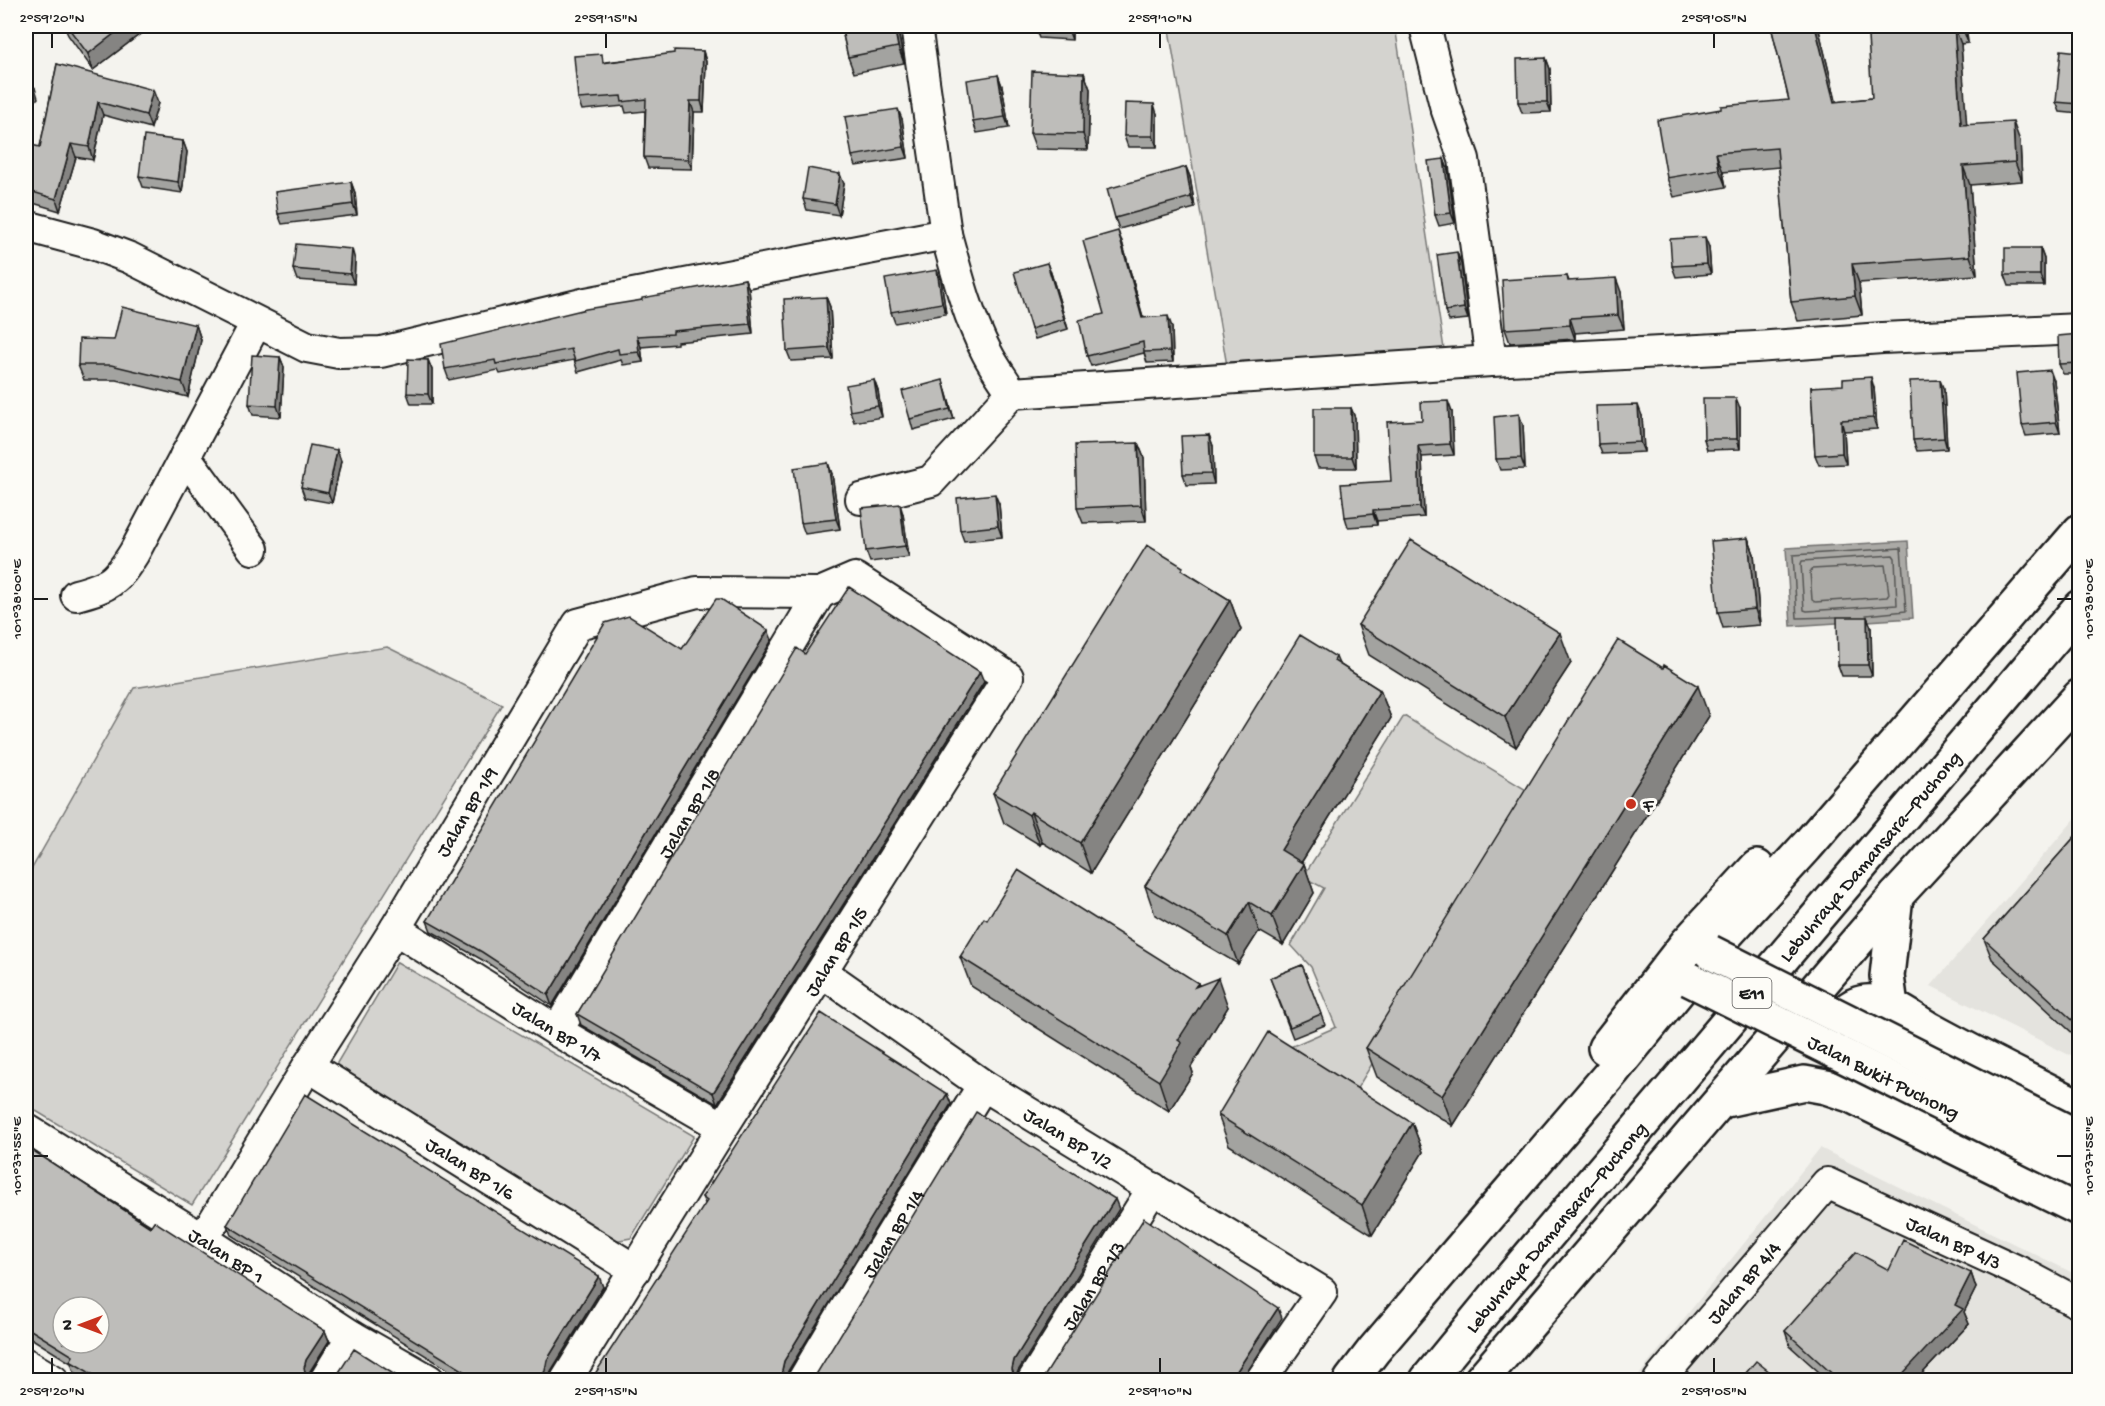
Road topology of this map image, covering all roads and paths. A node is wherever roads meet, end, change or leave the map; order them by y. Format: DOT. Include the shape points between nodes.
graph roads {
  1 [pos="916,26"];
  2 [pos="1425,26"];
  3 [pos="26,226"];
  4 [pos="946,234"];
  5 [pos="256,322"];
  6 [pos="2079,329"];
  7 [pos="1491,361"];
  8 [pos="1012,393"];
  9 [pos="185,456"];
  10 [pos="861,499"];
  11 [pos="2076,537"];
  12 [pos="253,549"];
  13 [pos="855,578"];
  14 [pos="820,593"];
  15 [pos="76,595"];
  16 [pos="2079,607"];
  17 [pos="2079,696"];
  18 [pos="1872,768"];
  19 [pos="1896,896"];
  20 [pos="395,929"];
  21 [pos="1710,952"];
  22 [pos="822,972"];
  23 [pos="1689,979"];
  24 [pos="1891,1006"];
  25 [pos="557,1031"];
  26 [pos="308,1066"];
  27 [pos="983,1085"];
  28 [pos="1850,1095"];
  29 [pos="1721,1101"];
  30 [pos="2079,1107"];
  31 [pos="723,1127"];
  32 [pos="26,1129"];
  33 [pos="2079,1138"];
  34 [pos="2079,1173"];
  35 [pos="1827,1183"];
  36 [pos="1153,1188"];
  37 [pos="2079,1209"];
  38 [pos="203,1239"];
  39 [pos="1454,1259"];
  40 [pos="635,1270"];
  41 [pos="2079,1304"];
  42 [pos="352,1336"];
  43 [pos="26,1364"];
  44 [pos="53,1380"];
  45 [pos="325,1380"];
  46 [pos="429,1380"];
  47 [pos="566,1380"];
  48 [pos="804,1380"];
  49 [pos="1033,1380"];
  50 [pos="1261,1380"];
  51 [pos="1351,1380"];
  52 [pos="1427,1380"];
  53 [pos="1481,1380"];
  54 [pos="1659,1380"];
  1 -- 4 [label="street"];
  2 -- 7 [label="street" via="1445,105 1464,159"];
  3 -- 5 [label="street" via="130,258"];
  4 -- 5 [label="street" via="586,303 381,352 339,353 307,347"];
  4 -- 8 [label="street" via="987,353"];
  5 -- 9 [label="street"];
  6 -- 7 [label="street"];
  7 -- 8 [label="street"];
  8 -- 10 [label="street" via="931,481"];
  9 -- 12 [label="street"];
  9 -- 15 [label="street" via="119,576 101,588"];
  11 -- 18 [label="main road"];
  13 -- 14 [label="street, Jalan BP 1/9"];
  13 -- 22 [label="street, Jalan BP 1/5" via="1008,677"];
  14 -- 20 [label="street, Jalan BP 1/9" via="697,592 578,624"];
  14 -- 25 [label="street, Jalan BP 1/8"];
  16 -- 52 [label="main road, Lebuhraya Damansara–Puchong / E11"];
  17 -- 19 [label="main road, E11"];
  18 -- 21 [label="main road"];
  18 -- 39 [label="main road" via="1769,855 1687,943 1625,1021"];
  19 -- 24 [label="main road" via="1887,976"];
  19 -- 29 [label="main road, E11"];
  20 -- 25 [label="street, Jalan BP 1/7"];
  20 -- 26 [label="street, Jalan BP 1/9"];
  21 -- 23 [label="main road"];
  21 -- 33 [label="main road, Jalan Bukit Puchong, bridge"];
  22 -- 27 [label="street, Jalan BP 1/2"];
  22 -- 31 [label="street, Jalan BP 1/5"];
  23 -- 34 [label="main road, Jalan Bukit Puchong, bridge"];
  23 -- 39 [label="main road"];
  24 -- 28 [label="main road" via="1872,1002 1855,1005 1844,1012 1827,1038 1823,1050 1826,1066"];
  24 -- 30 [label="main road"];
  25 -- 31 [label="street, Jalan BP 1/7"];
  26 -- 38 [label="street, Jalan BP 1/9"];
  26 -- 40 [label="street, Jalan BP 1/6"];
  27 -- 36 [label="street, Jalan BP 1/2"];
  27 -- 48 [label="street, Jalan BP 1/4"];
  28 -- 29 [label="main road" via="1804,1083"];
  28 -- 37 [label="main road"];
  29 -- 53 [label="main road, E11"];
  31 -- 40 [label="street, Jalan BP 1/5"];
  32 -- 38 [label="street, Jalan BP 1"];
  35 -- 41 [label="street, Jalan BP 4/3" via="2020,1272"];
  35 -- 54 [label="street, Jalan BP 4/4"];
  36 -- 49 [label="street, Jalan BP 1/3"];
  36 -- 50 [label="street, Jalan BP 1/2" via="1322,1292"];
  38 -- 42 [label="street, Jalan BP 1"];
  39 -- 51 [label="main road"];
  40 -- 47 [label="street, Jalan BP 1/5"];
  42 -- 45 [label="street"];
  42 -- 46 [label="street, Jalan BP 1"];
  43 -- 44 [label="street"];
}
